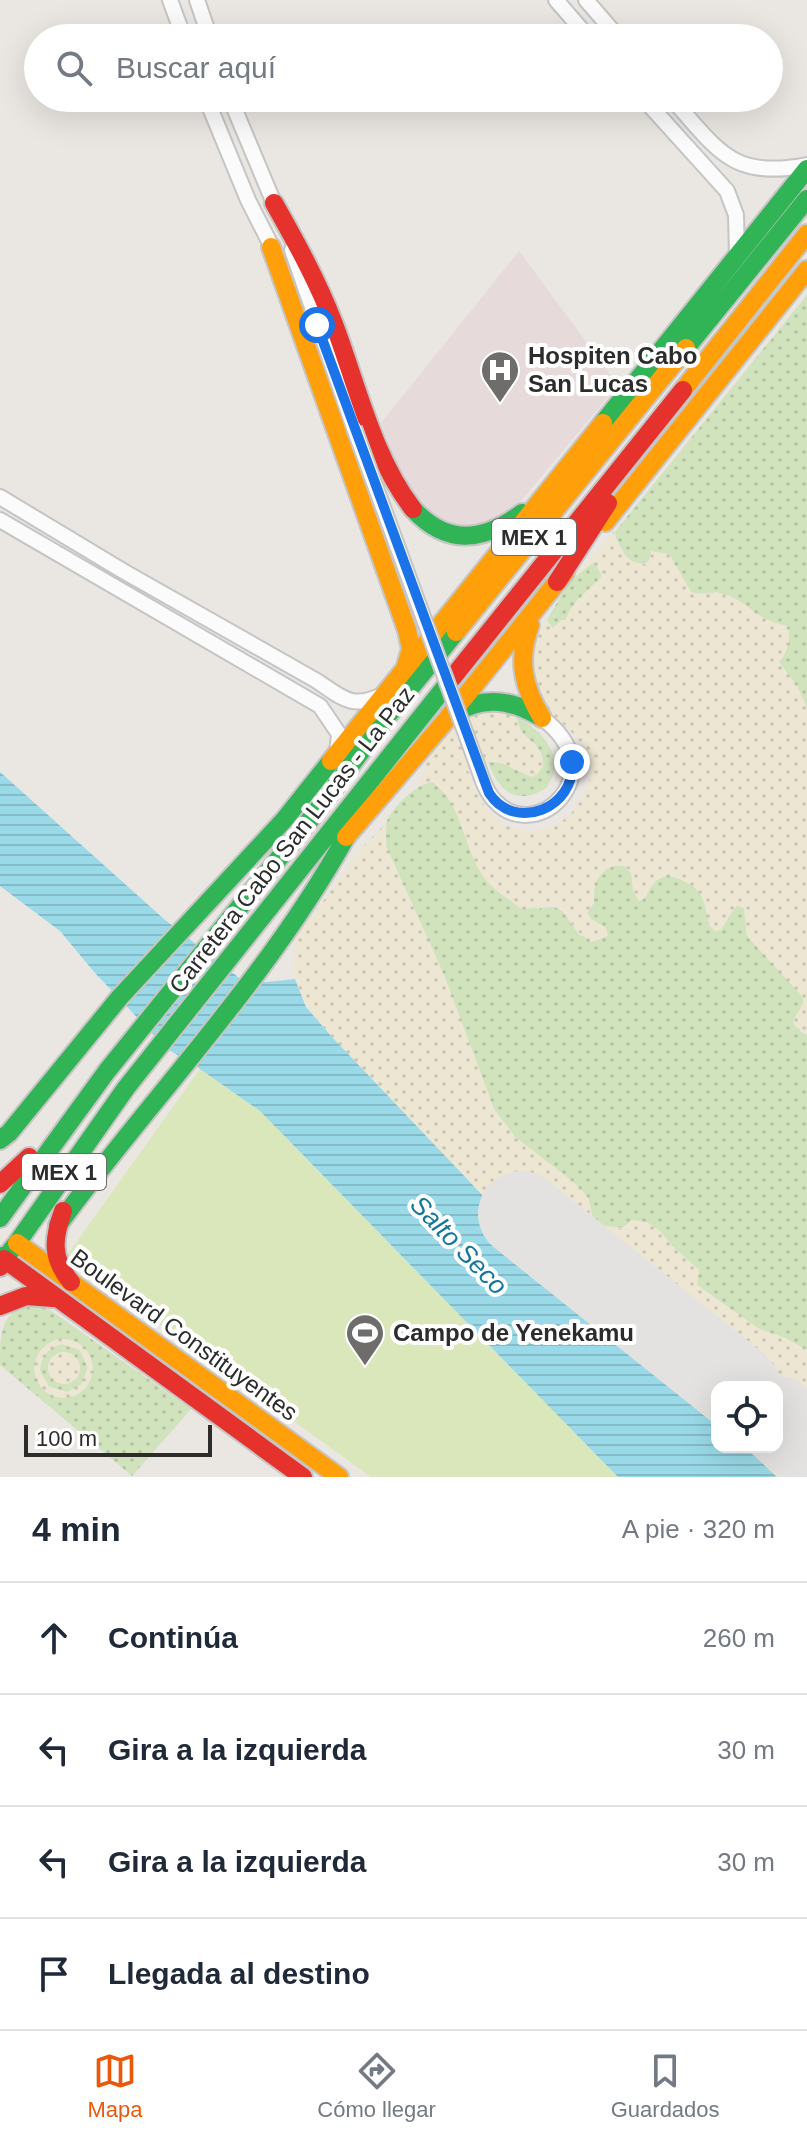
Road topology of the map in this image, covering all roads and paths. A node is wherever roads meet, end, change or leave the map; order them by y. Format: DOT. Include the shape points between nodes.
graph roads {
  1 [pos="170,0"];
  2 [pos="197,0"];
  3 [pos="556,0"];
  4 [pos="586,0"];
  5 [pos="179,24"];
  6 [pos="205,24"];
  7 [pos="577,24"];
  8 [pos="607,24"];
  9 [pos="212,112"];
  10 [pos="236,112"];
  11 [pos="656,112"];
  12 [pos="684,112"];
  13 [pos="807,167"];
  14 [pos="807,199"];
  15 [pos="274,203"];
  16 [pos="807,234"];
  17 [pos="271,247"];
  18 [pos="737,256"];
  19 [pos="807,270"];
  20 [pos="317,325"];
  21 [pos="682,392"];
  22 [pos="0,497"];
  23 [pos="541,500"];
  24 [pos="0,520"];
  25 [pos="123,571"];
  26 [pos="557,582"];
  27 [pos="113,585"];
  28 [pos="488,595"];
  29 [pos="539,604"];
  30 [pos="401,674"];
  31 [pos="389,690"];
  32 [pos="542,718"];
  33 [pos="447,719"];
  34 [pos="334,758"];
  35 [pos="313,816"];
  36 [pos="346,837"];
  37 [pos="284,889"];
  38 [pos="91,1092"];
  39 [pos="103,1117"];
  40 [pos="0,1140"];
  41 [pos="0,1184"];
  42 [pos="0,1218"];
  43 [pos="58,1225"];
  44 [pos="0,1232"];
  45 [pos="17,1243"];
  46 [pos="1,1261"];
  47 [pos="71,1282"];
  48 [pos="58,1299"];
  49 [pos="0,1306"];
  50 [pos="303,1477"];
  51 [pos="339,1477"];
  1 -- 5 [label="street"];
  2 -- 6 [label="street"];
  3 -- 7 [label="street"];
  4 -- 8 [label="street"];
  9 -- 17 [label="street"];
  10 -- 15 [label="street"];
  11 -- 18 [label="street" via="727,191 736,215"];
  12 -- 13 [label="street" via="716,147 748,168"];
  13 -- 18 [label="main road"];
  14 -- 28 [label="main road, Carretera Cabo San Lucas - La Paz / MEX 1"];
  15 -- 20 [label="street"];
  15 -- 23 [label="main road" via="325,302 398,485 423,521 446,533 479,535 504,526"];
  16 -- 21 [label="main road, Carretera Cabo San Lucas - La Paz / MEX 1"];
  17 -- 20 [label="street"];
  17 -- 30 [label="main road" via="407,630 411,649"];
  18 -- 23 [label="main road"];
  19 -- 26 [label="main road"];
  20 -- 32 [label="street, bridge" via="478,767 493,799 509,811 532,813 555,804 569,785 572,762 565,739"];
  21 -- 26 [label="main road"];
  21 -- 37 [label="main road, Carretera Cabo San Lucas - La Paz / MEX 1"];
  22 -- 25 [label="street"];
  23 -- 28 [label="main road"];
  23 -- 30 [label="main road"];
  24 -- 27 [label="street"];
  25 -- 27 [label="street"];
  25 -- 31 [label="street" via="348,701 368,701"];
  26 -- 29 [label="main road"];
  27 -- 34 [label="street" via="320,706 339,734"];
  28 -- 35 [label="main road, Carretera Cabo San Lucas - La Paz / MEX 1"];
  29 -- 32 [label="main road" via="520,661 524,686"];
  29 -- 33 [label="main road"];
  30 -- 31 [label="main road"];
  31 -- 34 [label="main road"];
  32 -- 33 [label="main road" via="494,700 470,704"];
  33 -- 36 [label="main road"];
  34 -- 35 [label="main road"];
  34 -- 40 [label="main road"];
  35 -- 38 [label="main road, Carretera Cabo San Lucas - La Paz / MEX 1"];
  36 -- 37 [label="main road"];
  36 -- 43 [label="main road" via="316,891 273,950"];
  37 -- 39 [label="main road, Carretera Cabo San Lucas - La Paz / MEX 1"];
  38 -- 41 [label="main road, MEX 1"];
  38 -- 42 [label="main road, Carretera Cabo San Lucas - La Paz / MEX 1"];
  39 -- 43 [label="main road" via="83,1154"];
  39 -- 45 [label="main road, Carretera Cabo San Lucas - La Paz / MEX 1"];
  43 -- 47 [label="main road" via="54,1253"];
  44 -- 45 [label="main road, Boulevard Constituyentes"];
  45 -- 46 [label="main road, Carretera Cabo San Lucas - La Paz / MEX 1"];
  45 -- 47 [label="main road, Boulevard Constituyentes"];
  46 -- 48 [label="main road, Boulevard Constituyentes"];
  47 -- 51 [label="main road, Boulevard Constituyentes"];
  48 -- 49 [label="main road" via="26,1295"];
  48 -- 50 [label="main road, Boulevard Constituyentes"];
}
